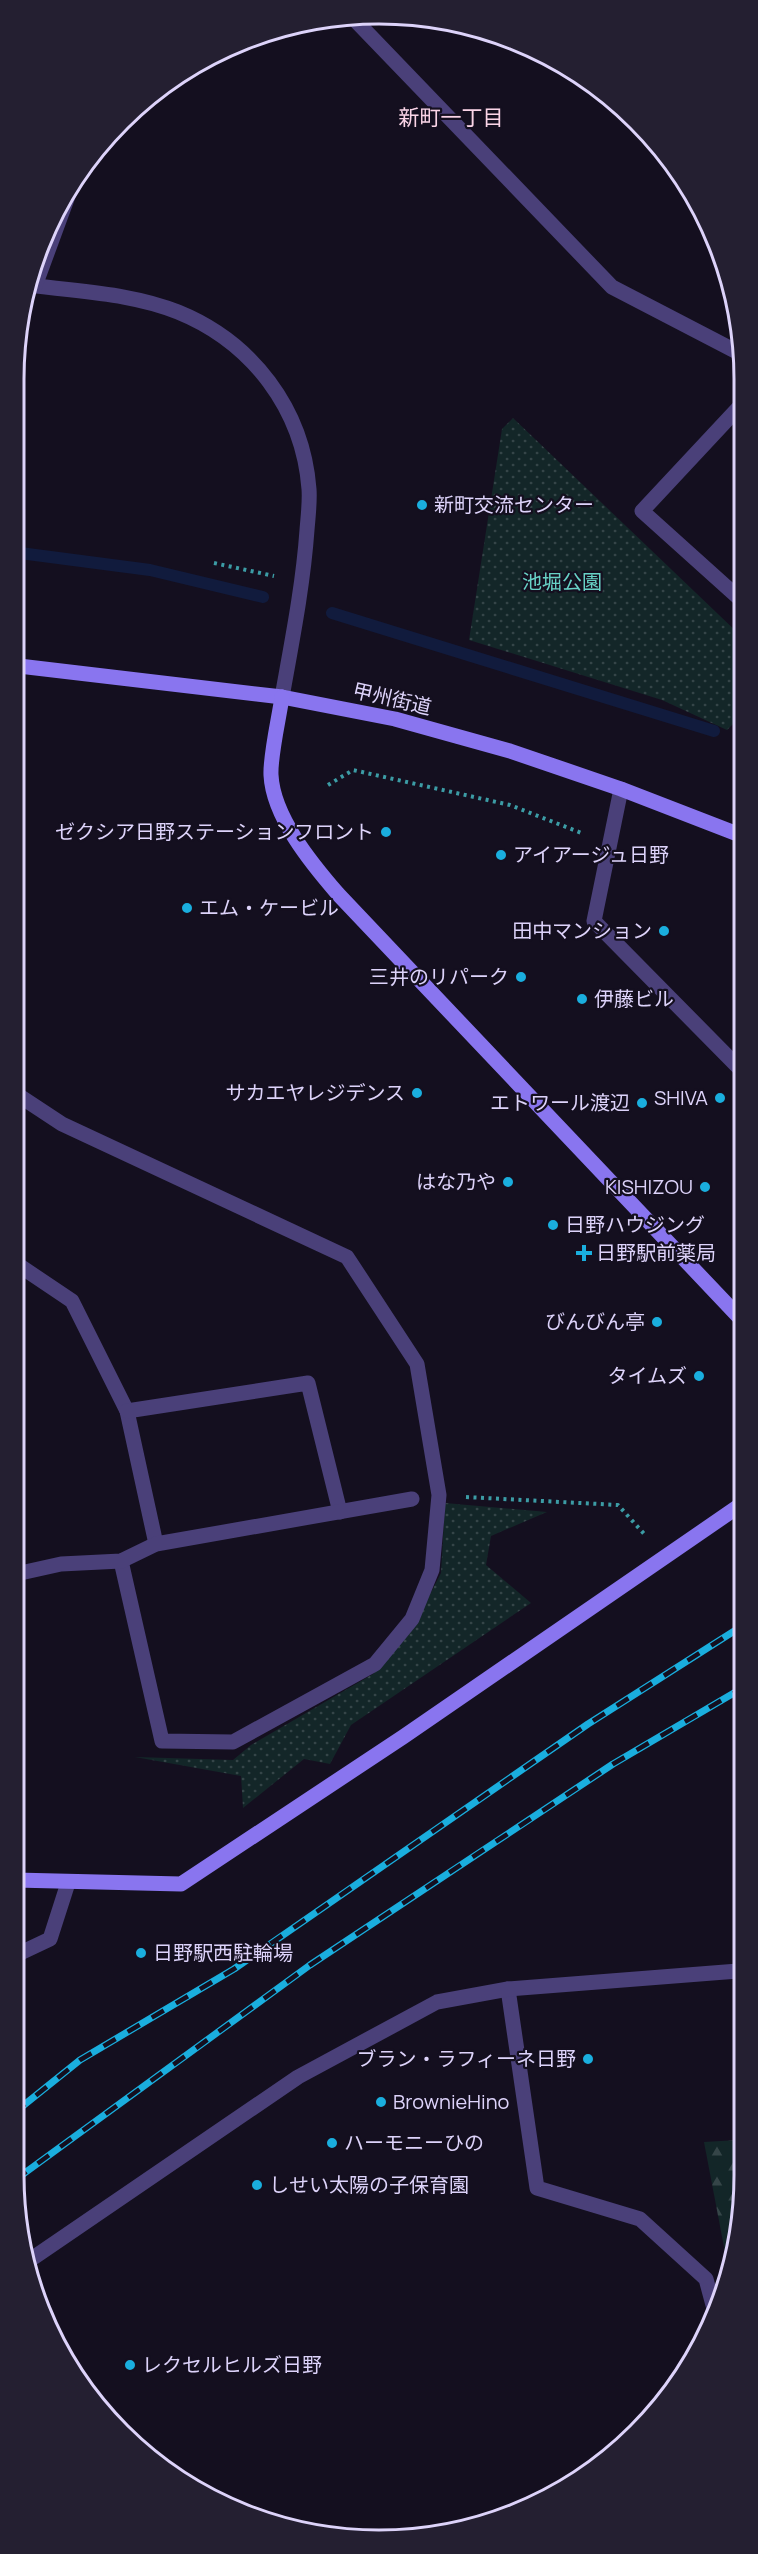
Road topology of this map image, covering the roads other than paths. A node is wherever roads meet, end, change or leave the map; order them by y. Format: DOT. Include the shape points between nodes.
graph roads {
  1 [pos="360,25"];
  2 [pos="37,285"];
  3 [pos="732,350"];
  4 [pos="734,412"];
  5 [pos="734,594"];
  6 [pos="24,667"];
  7 [pos="282,697"];
  8 [pos="621,789"];
  9 [pos="734,833"];
  10 [pos="734,1063"];
  11 [pos="24,1099"];
  12 [pos="24,1269"];
  13 [pos="734,1312"];
  14 [pos="127,1412"];
  15 [pos="412,1499"];
  16 [pos="734,1509"];
  17 [pos="340,1512"];
  18 [pos="156,1544"];
  19 [pos="122,1561"];
  20 [pos="24,1572"];
  21 [pos="24,1881"];
  22 [pos="68,1883"];
  23 [pos="24,1951"];
  24 [pos="734,1971"];
  25 [pos="508,1989"];
  26 [pos="34,2257"];
  27 [pos="711,2299"];
  1 -- 3 [label="street" via="612,287"];
  2 -- 7 [label="street" via="115,295 178,312 230,341 262,371 285,404 303,446 309,491 304,571"];
  4 -- 5 [label="street" via="642,511"];
  6 -- 7 [label="street, 甲州街道"];
  7 -- 8 [label="street, 甲州街道" via="395,719 510,751"];
  7 -- 13 [label="street" via="271,775 277,801 304,854"];
  8 -- 9 [label="street, 甲州街道"];
  8 -- 10 [label="street" via="594,921"];
  11 -- 19 [label="street" via="62,1124 347,1257 417,1364 439,1496 432,1570 412,1619 375,1664 233,1742 162,1741"];
  12 -- 14 [label="street" via="72,1300"];
  14 -- 17 [label="street" via="308,1383"];
  14 -- 18 [label="street"];
  15 -- 17 [label="street"];
  16 -- 22 [label="street" via="181,1884"];
  17 -- 18 [label="street"];
  18 -- 19 [label="street"];
  19 -- 20 [label="street" via="61,1564"];
  21 -- 22 [label="street"];
  22 -- 23 [label="street" via="50,1939"];
  24 -- 25 [label="street"];
  25 -- 26 [label="street" via="437,2002 298,2077"];
  25 -- 27 [label="street" via="537,2188 639,2219 706,2279"];
}
